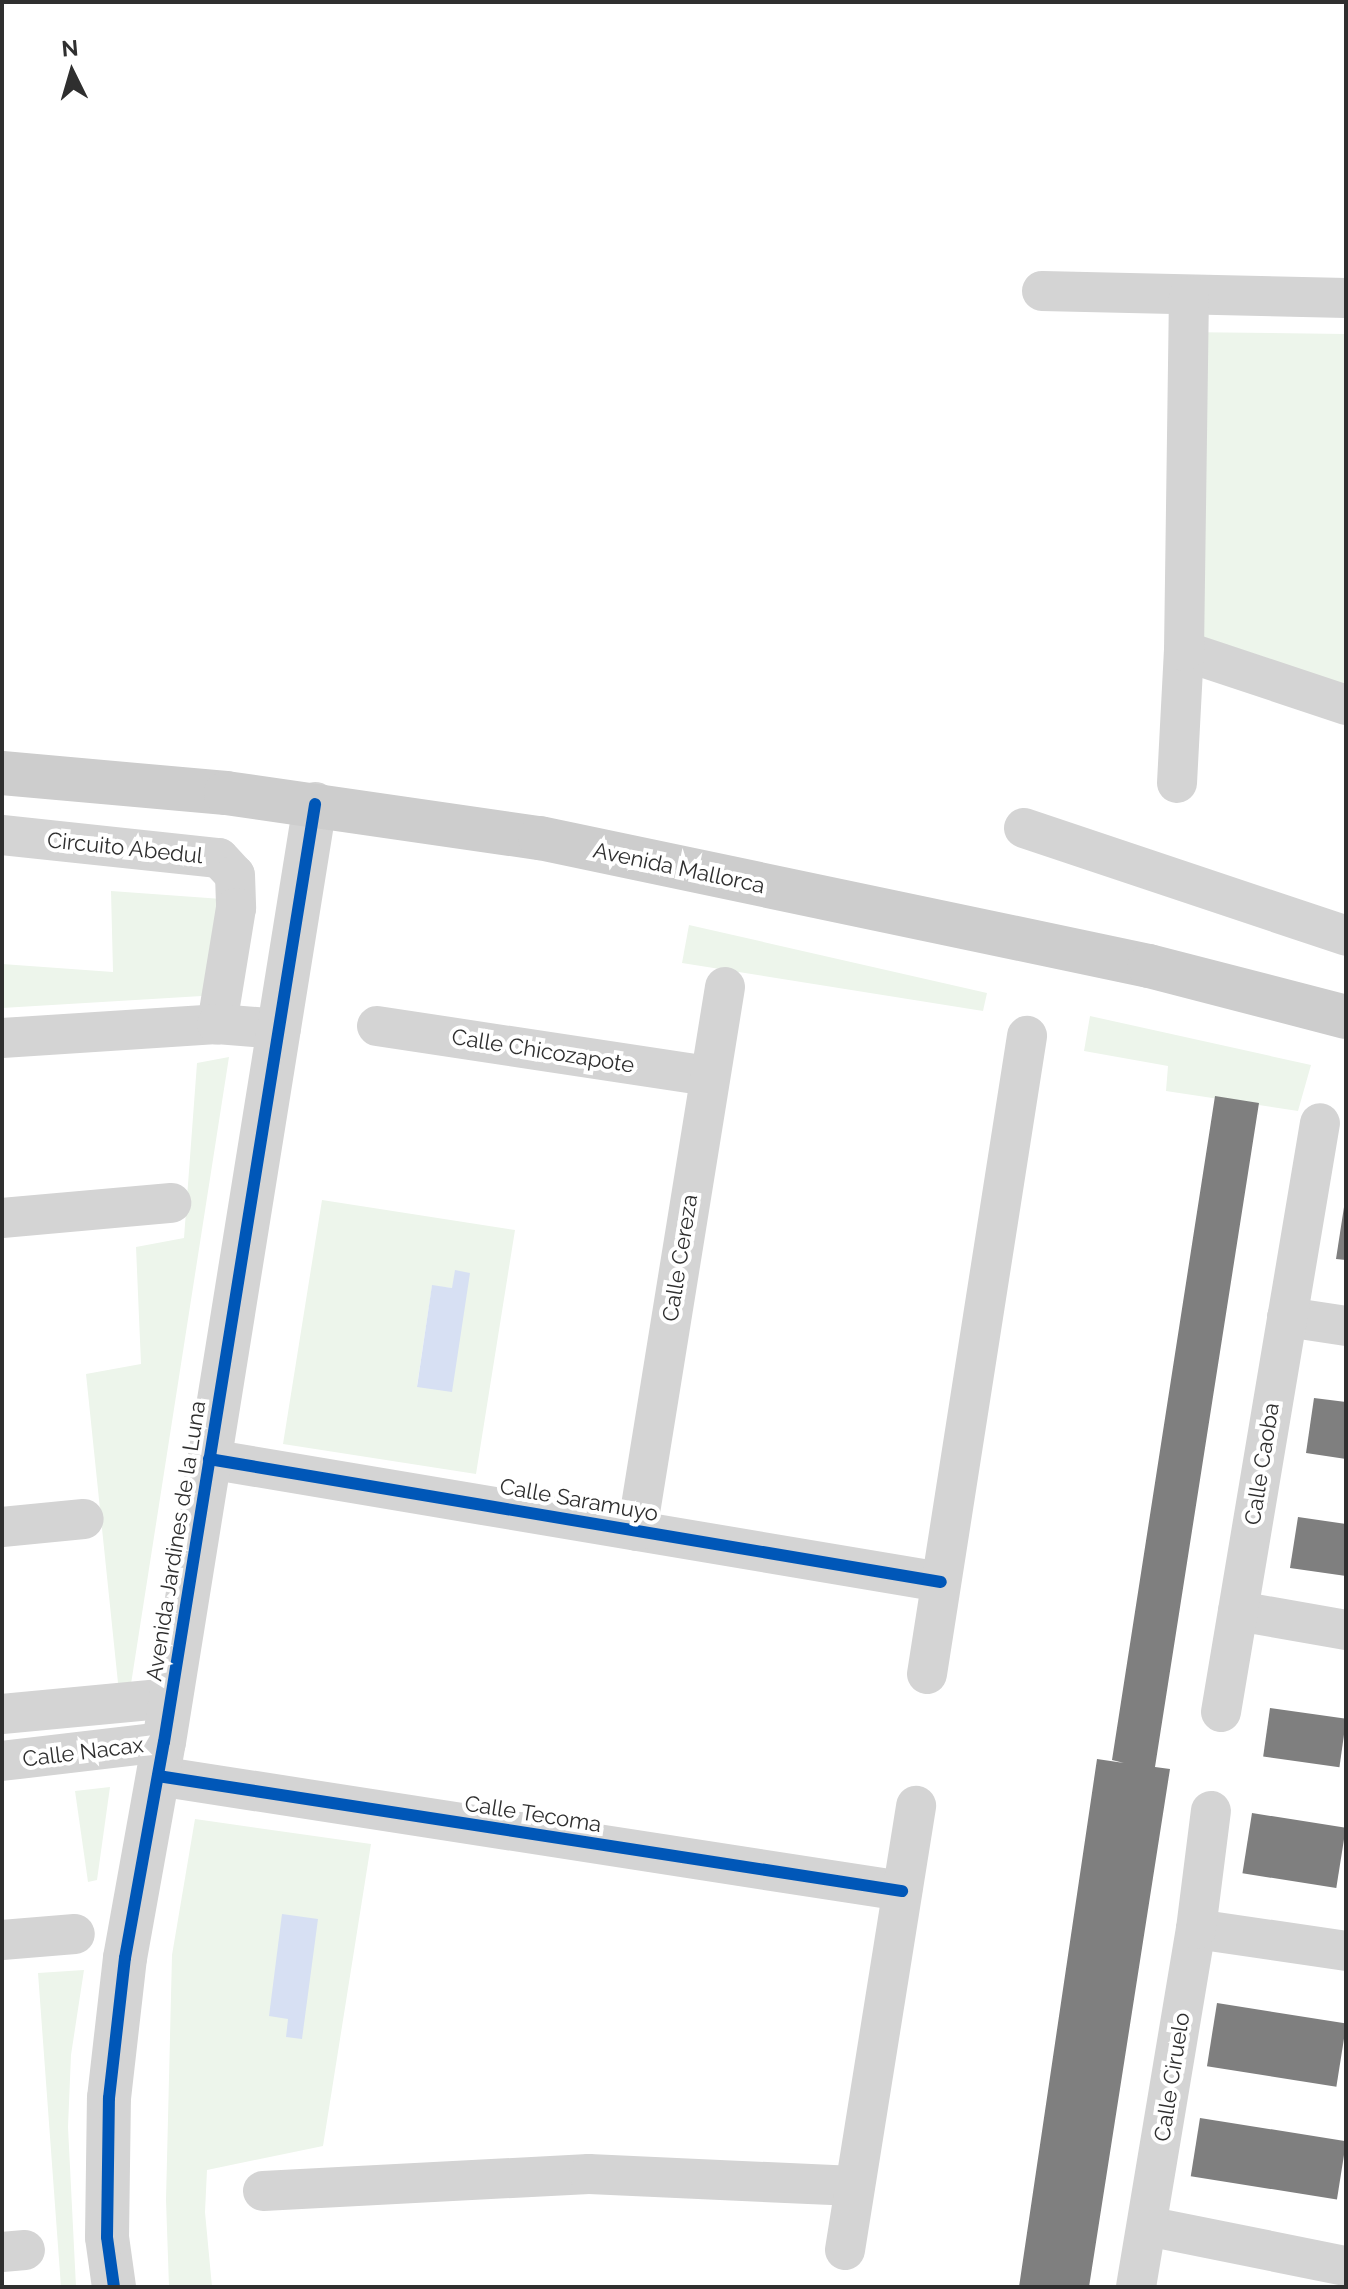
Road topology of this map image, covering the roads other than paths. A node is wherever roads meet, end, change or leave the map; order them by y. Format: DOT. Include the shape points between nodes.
graph roads {
  1 [pos="1042,291"];
  2 [pos="1189,296"];
  3 [pos="1346,298"];
  4 [pos="1184,651"];
  5 [pos="1346,705"];
  6 [pos="2,773"];
  7 [pos="1177,783"];
  8 [pos="315,804"];
  9 [pos="1024,828"];
  10 [pos="2,835"];
  11 [pos="1346,936"];
  12 [pos="725,987"];
  13 [pos="1346,1017"];
  14 [pos="217,1024"];
  15 [pos="377,1026"];
  16 [pos="281,1029"];
  17 [pos="1027,1036"];
  18 [pos="2,1038"];
  19 [pos="708,1076"];
  20 [pos="1320,1123"];
  21 [pos="171,1203"];
  22 [pos="2,1218"];
  23 [pos="1287,1317"];
  24 [pos="1346,1326"];
  25 [pos="209,1459"];
  26 [pos="84,1519"];
  27 [pos="2,1527"];
  28 [pos="637,1531"];
  29 [pos="941,1582"];
  30 [pos="1238,1611"];
  31 [pos="1346,1630"];
  32 [pos="927,1674"];
  33 [pos="171,1698"];
  34 [pos="1221,1712"];
  35 [pos="2,1714"];
  36 [pos="161,1759"];
  37 [pos="2,1761"];
  38 [pos="916,1806"];
  39 [pos="1211,1811"];
  40 [pos="902,1891"];
  41 [pos="1196,1929"];
  42 [pos="75,1934"];
  43 [pos="2,1940"];
  44 [pos="1346,1951"];
  45 [pos="855,2186"];
  46 [pos="263,2191"];
  47 [pos="1147,2226"];
  48 [pos="845,2250"];
  49 [pos="1346,2266"];
  50 [pos="114,2287"];
  51 [pos="1136,2287"];
  1 -- 2 [label="street"];
  2 -- 3 [label="street"];
  2 -- 4 [label="street"];
  4 -- 5 [label="street"];
  4 -- 7 [label="street"];
  6 -- 8 [label="main road, Avenida Mallorca"];
  8 -- 13 [label="main road, Avenida Mallorca" via="555,842 1149,966"];
  8 -- 16 [label="street, Avenida Jardines de la Luna"];
  9 -- 11 [label="street"];
  10 -- 14 [label="street, Circuito Abedul" via="219,858 235,875 236,908"];
  12 -- 19 [label="street, Calle Cereza"];
  14 -- 16 [label="street"];
  14 -- 18 [label="street"];
  15 -- 19 [label="street, Calle Chicozapote"];
  16 -- 25 [label="street, Avenida Jardines de la Luna"];
  17 -- 29 [label="street"];
  19 -- 28 [label="street, Calle Cereza"];
  20 -- 23 [label="street, Calle Caoba"];
  21 -- 22 [label="street"];
  23 -- 24 [label="street"];
  23 -- 30 [label="street, Calle Caoba"];
  25 -- 28 [label="street, Calle Saramuyo"];
  25 -- 33 [label="street, Avenida Jardines de la Luna"];
  26 -- 27 [label="street"];
  28 -- 29 [label="street, Calle Saramuyo"];
  29 -- 32 [label="street"];
  30 -- 31 [label="street"];
  30 -- 34 [label="street, Calle Caoba"];
  33 -- 35 [label="street, Calle Nacax"];
  33 -- 36 [label="street, Avenida Jardines de la Luna"];
  36 -- 37 [label="street, Calle Nacax"];
  36 -- 40 [label="street, Calle Tecoma"];
  36 -- 50 [label="street, Avenida Jardines de la Luna" via="125,1958 109,2098 107,2237"];
  38 -- 40 [label="street"];
  39 -- 41 [label="street, Calle Ciruelo"];
  40 -- 45 [label="street"];
  41 -- 44 [label="street"];
  41 -- 47 [label="street, Calle Ciruelo"];
  42 -- 43 [label="street"];
  45 -- 46 [label="street" via="589,2174"];
  45 -- 48 [label="street"];
  47 -- 49 [label="street"];
  47 -- 51 [label="street, Calle Ciruelo"];
}
